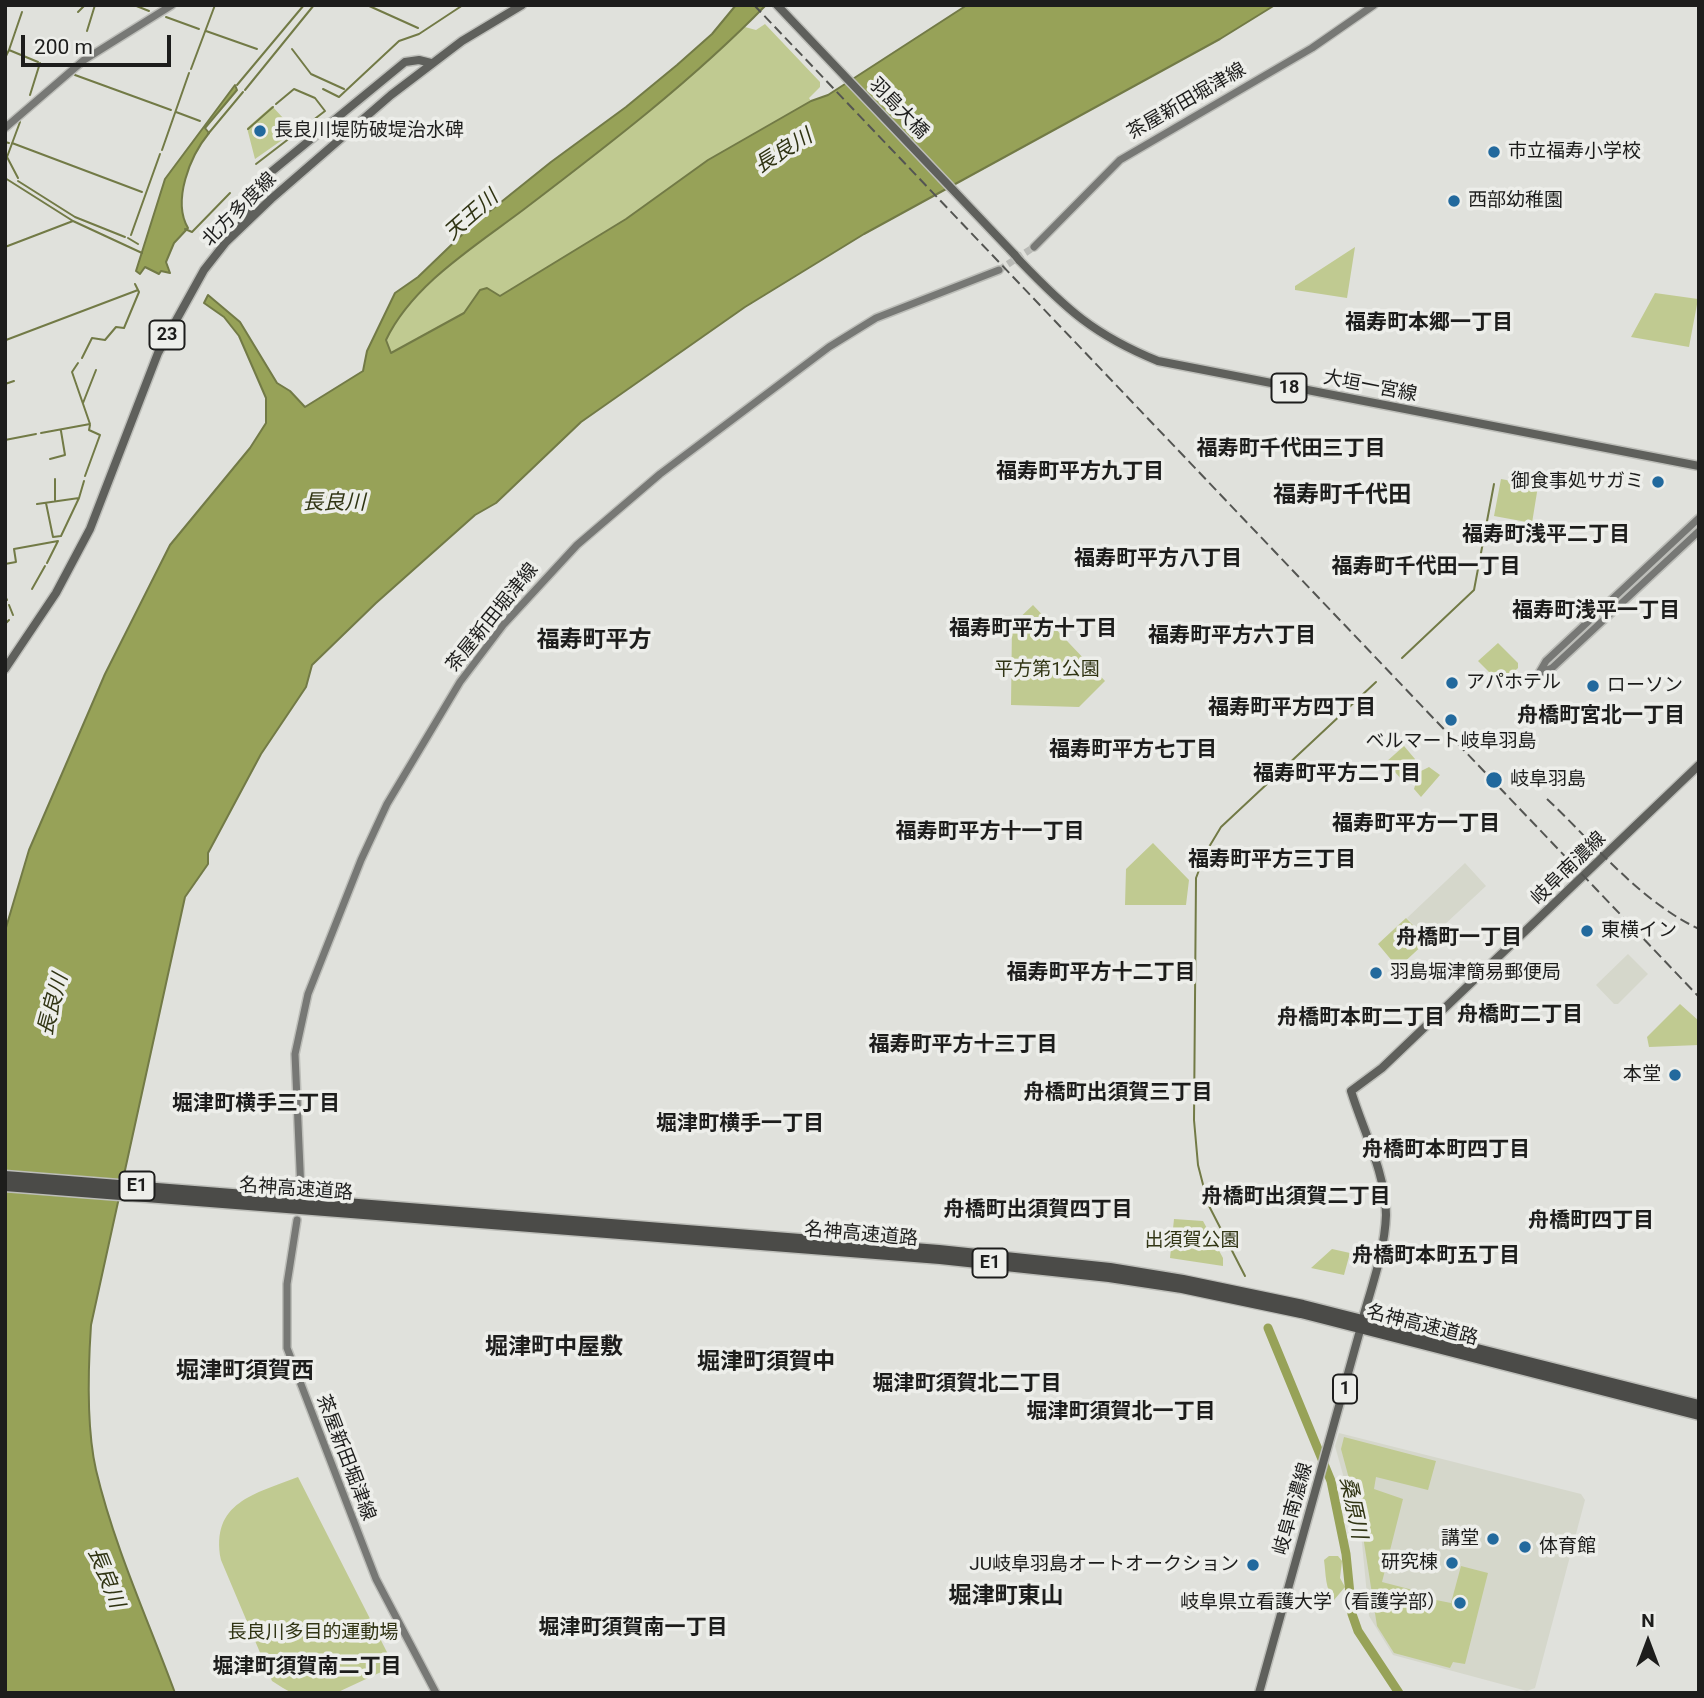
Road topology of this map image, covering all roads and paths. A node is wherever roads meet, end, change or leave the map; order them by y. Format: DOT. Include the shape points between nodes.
graph roads {
  1 [pos="172,5"];
  2 [pos="522,5"];
  3 [pos="777,5"];
  4 [pos="1374,5"];
  5 [pos="431,63"];
  6 [pos="5,128"];
  7 [pos="279,165"];
  8 [pos="271,199"];
  9 [pos="996,235"];
  10 [pos="226,242"];
  11 [pos="1034,247"];
  12 [pos="999,271"];
  13 [pos="1699,466"];
  14 [pos="1699,518"];
  15 [pos="1699,531"];
  16 [pos="5,669"];
  17 [pos="1699,765"];
  18 [pos="5,1175"];
  19 [pos="5,1186"];
  20 [pos="301,1192"];
  21 [pos="268,1200"];
  22 [pos="297,1220"];
  23 [pos="1364,1314"];
  24 [pos="1359,1334"];
  25 [pos="1699,1405"];
  26 [pos="1699,1415"];
  27 [pos="436,1693"];
  28 [pos="1259,1693"];
  1 -- 6 [label="main road" via="84,60"];
  2 -- 5 [label="main road, 北方多度線 / 23"];
  3 -- 9 [label="main road, 羽島大橋 / 18"];
  4 -- 11 [label="main road, 茶屋新田堀津線" via="1312,48 1120,160"];
  5 -- 7 [label="main road" via="415,60 400,64"];
  5 -- 8 [label="main road, 北方多度線 / 23"];
  7 -- 8 [label="main road" via="269,181"];
  7 -- 10 [label="main road" via="265,179 242,223"];
  8 -- 10 [label="main road, 北方多度線 / 23"];
  9 -- 13 [label="main road, 大垣一宮線 / 18" via="1076,316 1128,349 1194,369"];
  10 -- 16 [label="main road, 北方多度線 / 23" via="204,270 158,354 76,558"];
  12 -- 20 [label="main road, 茶屋新田堀津線" via="876,318 783,380 660,474 577,545 489,643 460,682 387,804 308,994 295,1054"];
  14 -- 15 [label="main road" via="1546,661 1539,673 1552,668"];
  17 -- 23 [label="main road, 岐阜南濃線" via="1382,1068 1351,1091 1382,1184 1386,1213"];
  18 -- 21 [label="highway, 名神高速道路 / E1"];
  19 -- 21 [label="highway, 名神高速道路 / E1"];
  21 -- 25 [label="highway, 名神高速道路 / E1" via="939,1250 1122,1270 1292,1302"];
  21 -- 26 [label="highway, 名神高速道路 / E1" via="1121,1278 1301,1313"];
  22 -- 27 [label="main road, 茶屋新田堀津線" via="287,1284 287,1348 376,1580"];
  24 -- 28 [label="main road, 岐阜南濃線 / 1"];
}
